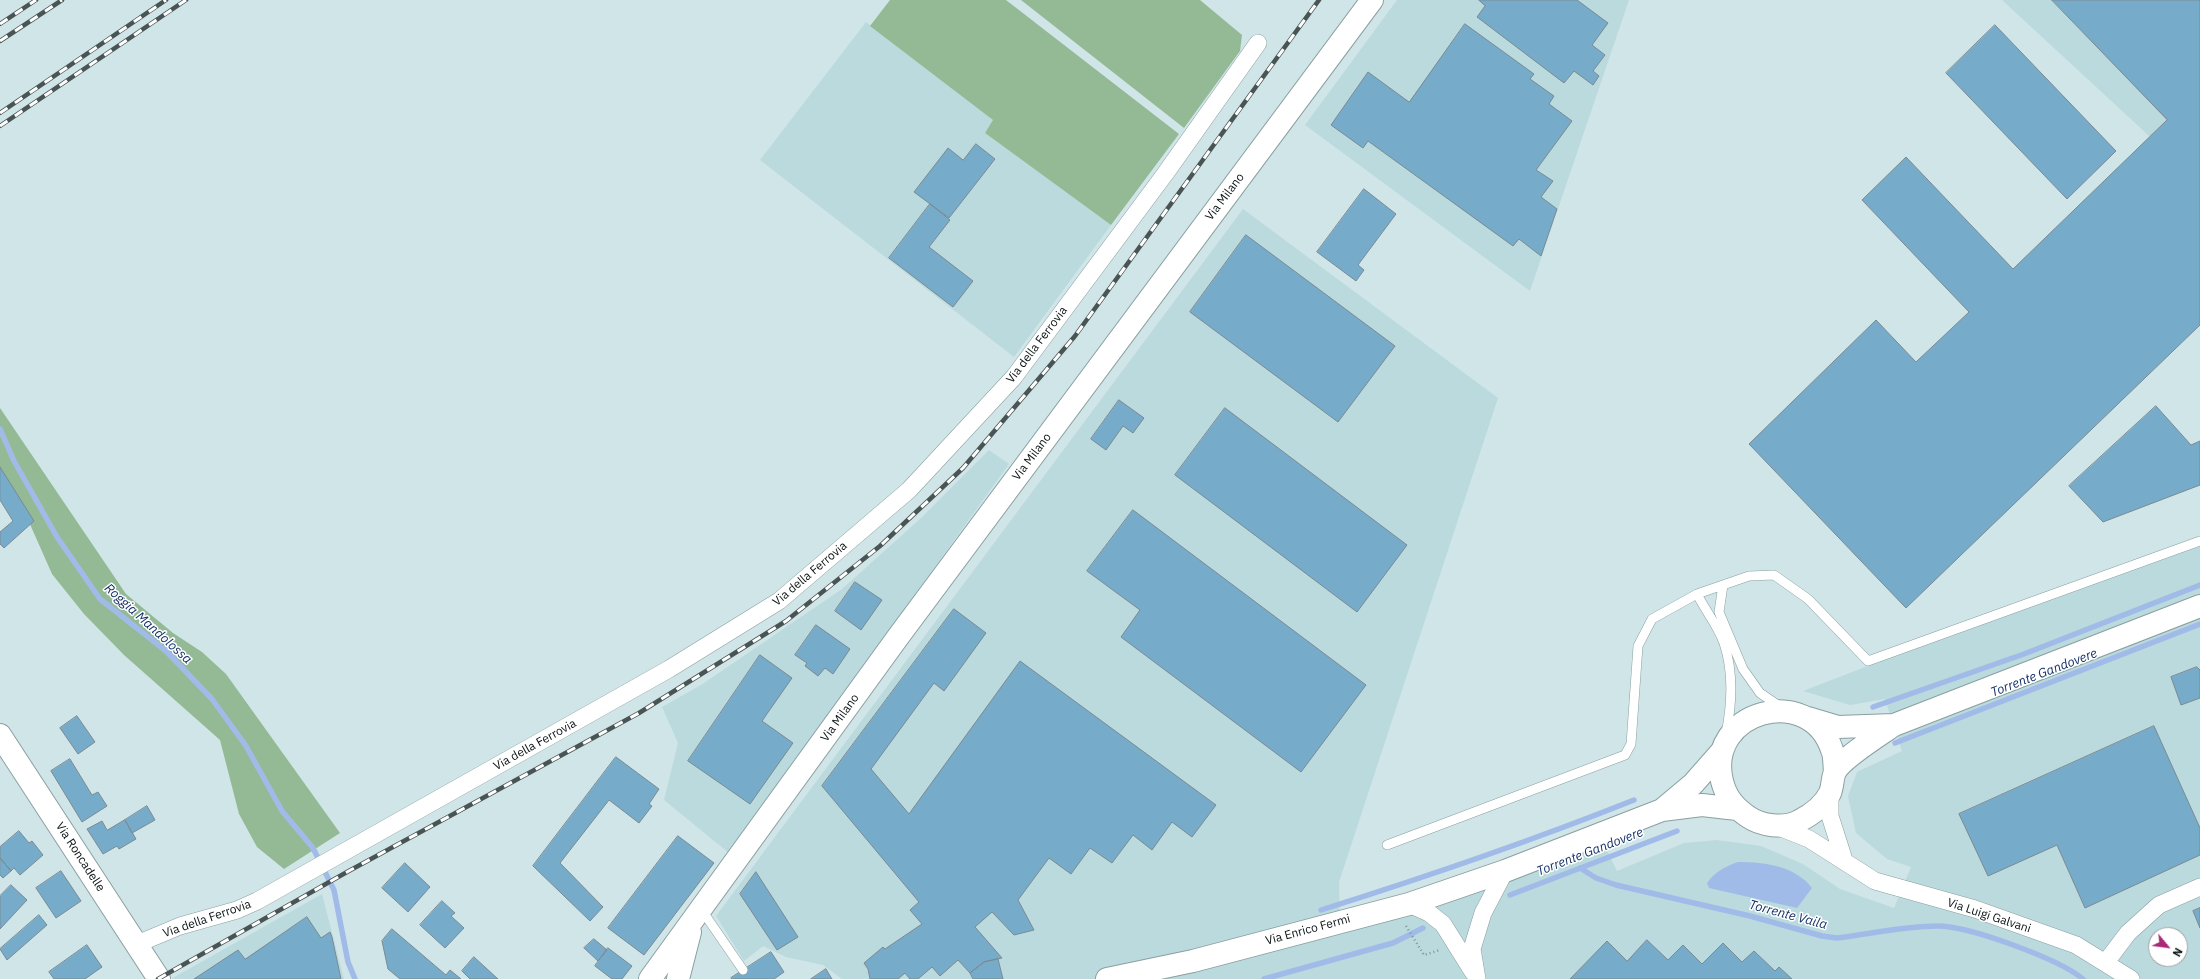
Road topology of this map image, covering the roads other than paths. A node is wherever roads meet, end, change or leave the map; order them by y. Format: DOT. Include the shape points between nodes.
graph roads {
  1 [pos="1372,0"];
  2 [pos="1258,43"];
  3 [pos="2200,541"];
  4 [pos="1723,585"];
  5 [pos="1697,594"];
  6 [pos="2200,606"];
  7 [pos="1797,714"];
  8 [pos="1894,725"];
  9 [pos="0,735"];
  10 [pos="1722,751"];
  11 [pos="1835,771"];
  12 [pos="1830,793"];
  13 [pos="1737,809"];
  14 [pos="1662,810"];
  15 [pos="1776,826"];
  16 [pos="1387,845"];
  17 [pos="1844,860"];
  18 [pos="1505,871"];
  19 [pos="2200,887"];
  20 [pos="1409,904"];
  21 [pos="698,913"];
  22 [pos="137,944"];
  23 [pos="2106,962"];
  24 [pos="743,970"];
  25 [pos="159,979"];
  26 [pos="650,979"];
  27 [pos="678,979"];
  28 [pos="1107,979"];
  29 [pos="1477,979"];
  30 [pos="2131,979"];
  1 -- 21 [label="main road, Via Milano" via="898,638"];
  2 -- 22 [label="street, Via della Ferrovia" via="1165,174 1014,377 909,490 779,601 669,669 244,907 180,926"];
  3 -- 4 [label="lane" via="1868,661 1808,599 1774,575 1749,576"];
  4 -- 5 [label="lane"];
  4 -- 7 [label="lane" via="1719,612 1743,669 1760,693"];
  5 -- 10 [label="lane" via="1724,642 1732,680 1731,708"];
  5 -- 16 [label="lane" via="1652,619 1638,646 1632,744 1625,755"];
  6 -- 8 [label="main road"];
  7 -- 8 [label="main road" via="1838,727"];
  7 -- 10 [label="main road" via="1766,711 1747,719 1731,733"];
  7 -- 11 [label="main road" via="1823,732 1833,750"];
  8 -- 11 [label="main road" via="1861,747"];
  9 -- 22 [label="main road, Via Roncadelle"];
  10 -- 13 [label="main road" via="1720,772 1725,792"];
  10 -- 14 [label="main road" via="1693,784"];
  11 -- 12 [label="main road"];
  12 -- 15 [label="main road" via="1817,810 1798,822"];
  12 -- 17 [label="street" via="1830,816"];
  13 -- 14 [label="main road" via="1702,805"];
  13 -- 15 [label="main road" via="1755,821"];
  14 -- 18 [label="main road, Via Enrico Fermi"];
  15 -- 17 [label="street, Via Luigi Galvani" via="1809,839"];
  17 -- 23 [label="street, Via Luigi Galvani" via="1875,882 1989,914 2076,945"];
  18 -- 20 [label="main road, Via Enrico Fermi"];
  18 -- 29 [label="street" via="1483,913 1472,949"];
  19 -- 23 [label="street" via="2159,905 2128,933"];
  20 -- 28 [label="main road, Via Enrico Fermi" via="1193,960"];
  20 -- 29 [label="street" via="1429,913 1443,924"];
  21 -- 24 [label="lane"];
  21 -- 26 [label="main road, Via Milano"];
  21 -- 27 [label="main road, Via Milano" via="684,949"];
  22 -- 25 [label="main road, Via Roncadelle"];
  23 -- 30 [label="street, Via Luigi Galvani"];
}
